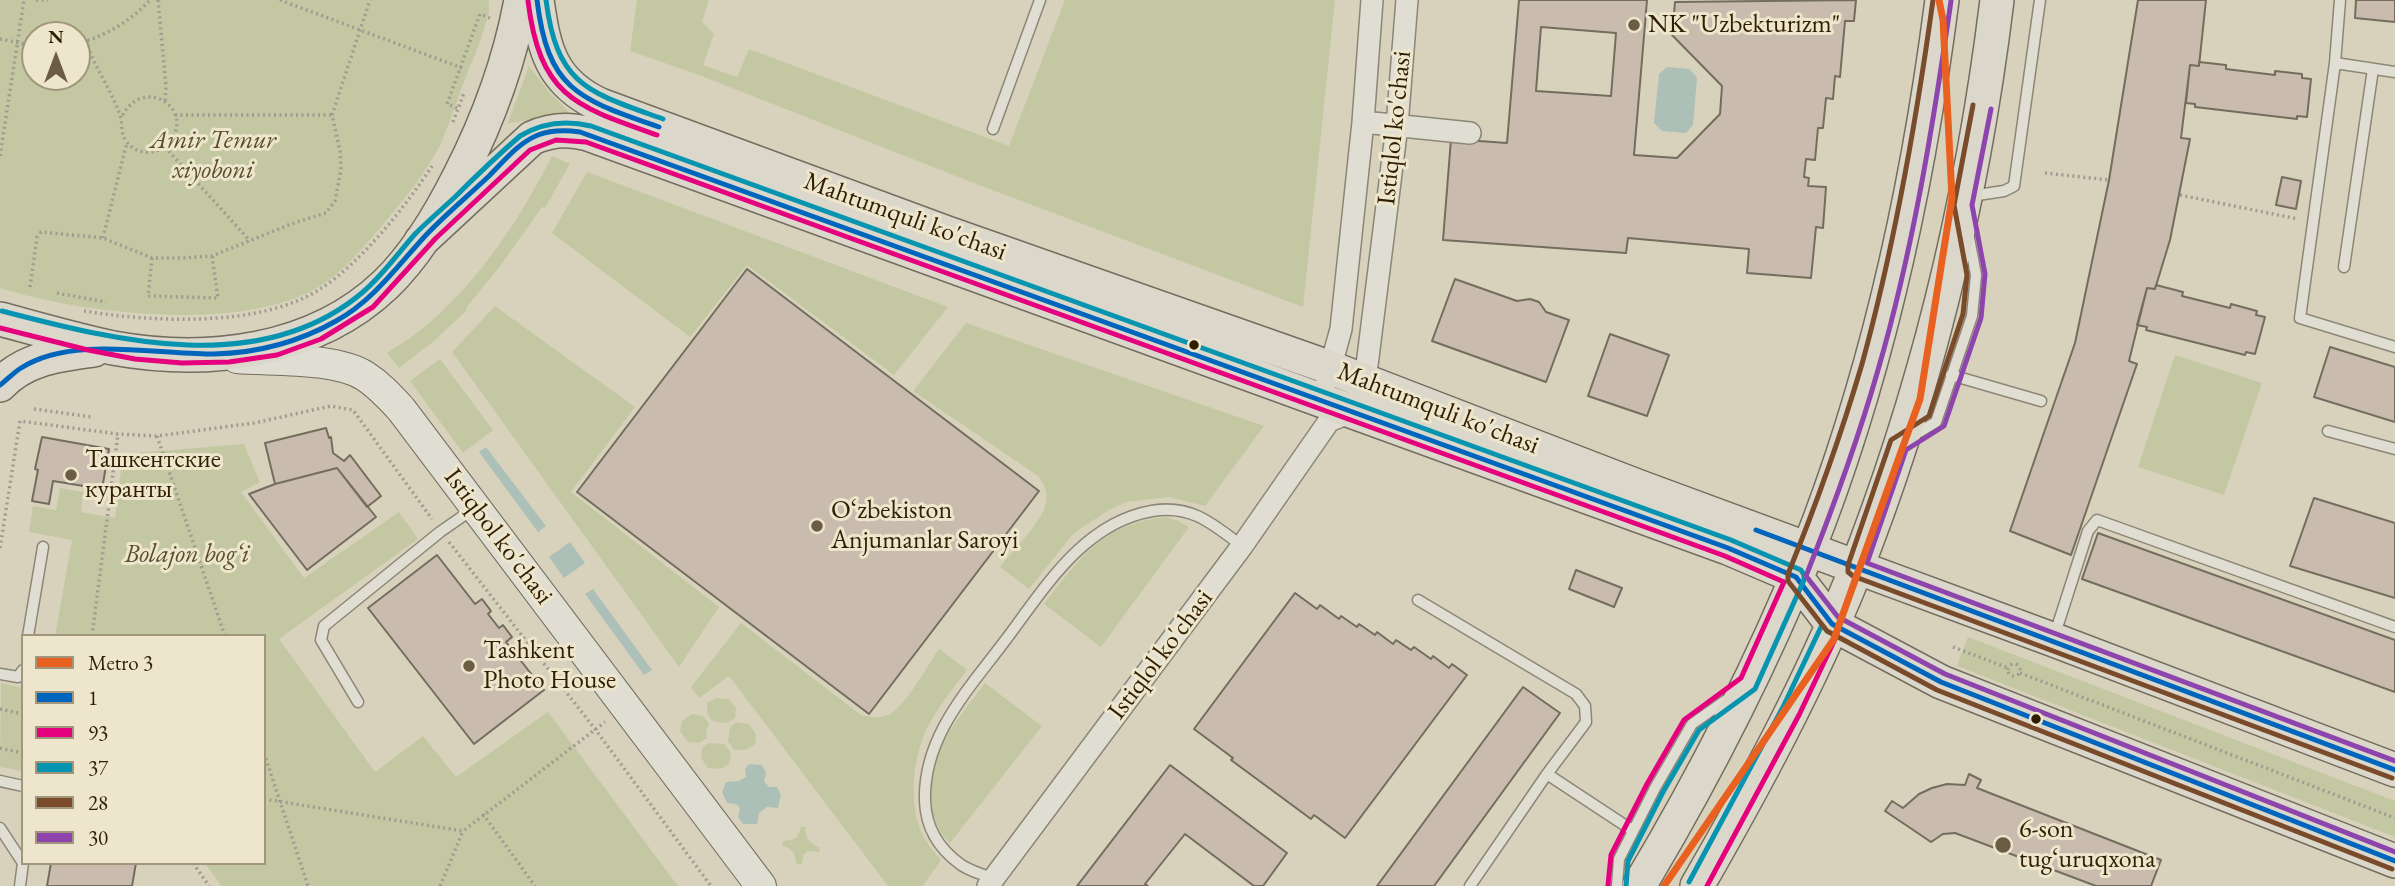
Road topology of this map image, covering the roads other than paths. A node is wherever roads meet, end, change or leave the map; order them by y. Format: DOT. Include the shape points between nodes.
graph roads {
  1 [pos="537,0"];
  2 [pos="1041,0"];
  3 [pos="1372,0"];
  4 [pos="1406,0"];
  5 [pos="1942,0"];
  6 [pos="1997,0"];
  7 [pos="2040,0"];
  8 [pos="2340,0"];
  9 [pos="506,6"];
  10 [pos="2335,63"];
  11 [pos="2373,69"];
  12 [pos="2395,72"];
  13 [pos="1363,122"];
  14 [pos="1397,126"];
  15 [pos="993,129"];
  16 [pos="1470,133"];
  17 [pos="1964,201"];
  18 [pos="421,241"];
  19 [pos="2344,267"];
  20 [pos="0,319"];
  21 [pos="2395,347"];
  22 [pos="114,348"];
  23 [pos="183,355"];
  24 [pos="1331,368"];
  25 [pos="1951,376"];
  26 [pos="1365,380"];
  27 [pos="0,385"];
  28 [pos="2041,401"];
  29 [pos="1334,411"];
  30 [pos="2328,431"];
  31 [pos="1899,444"];
  32 [pos="2395,449"];
  33 [pos="476,507"];
  34 [pos="1242,546"];
  35 [pos="43,547"];
  36 [pos="1802,564"];
  37 [pos="1856,568"];
  38 [pos="1418,600"];
  39 [pos="1832,624"];
  40 [pos="2395,627"];
  41 [pos="28,634"];
  42 [pos="2054,640"];
  43 [pos="21,673"];
  44 [pos="0,674"];
  45 [pos="1748,684"];
  46 [pos="358,702"];
  47 [pos="2395,770"];
  48 [pos="1548,774"];
  49 [pos="0,781"];
  50 [pos="21,786"];
  51 [pos="0,828"];
  52 [pos="1632,830"];
  53 [pos="21,860"];
  54 [pos="2395,861"];
  55 [pos="23,865"];
  56 [pos="991,883"];
  57 [pos="20,886"];
  58 [pos="761,886"];
  59 [pos="1470,886"];
  60 [pos="1617,886"];
  61 [pos="1639,886"];
  62 [pos="1697,886"];
  1 -- 24 [label="main road, Mahtumquli ko'chasi" via="552,64 566,83 600,105"];
  2 -- 15 [label="lane"];
  3 -- 13 [label="street, Istiqlol ko'chasi"];
  4 -- 14 [label="street, Istiqlol ko'chasi"];
  5 -- 36 [label="main road" via="1921,139 1888,299"];
  6 -- 17 [label="main road"];
  7 -- 17 [label="lane" via="2014,186"];
  8 -- 10 [label="lane"];
  9 -- 18 [label="main road" via="507,54 484,122 450,195"];
  10 -- 11 [label="lane"];
  10 -- 21 [label="lane" via="2300,318"];
  11 -- 12 [label="lane"];
  11 -- 19 [label="lane"];
  13 -- 14 [label="street"];
  13 -- 24 [label="street, Istiqlol ko'chasi" via="1341,329"];
  14 -- 16 [label="street"];
  14 -- 26 [label="street, Istiqlol ko'chasi"];
  17 -- 25 [label="lane" via="1976,275 1972,316"];
  17 -- 31 [label="main road"];
  18 -- 23 [label="main road" via="386,284 324,328 249,351"];
  18 -- 29 [label="main road, Mahtumquli ko'chasi" via="525,143 547,132 580,132"];
  20 -- 22 [label="main road"];
  22 -- 23 [label="main road"];
  22 -- 27 [label="main road" via="33,362"];
  23 -- 33 [label="street, Istiqbol ko'chasi" via="333,364 359,373 401,409"];
  24 -- 26 [label="main road, Mahtumquli ko'chasi"];
  24 -- 29 [label="street, Istiqlol ko'chasi"];
  25 -- 28 [label="lane"];
  25 -- 31 [label="lane" via="1936,422"];
  26 -- 29 [label="street, Istiqlol ko'chasi"];
  26 -- 36 [label="main road, Mahtumquli ko'chasi"];
  29 -- 34 [label="street, Istiqlol ko'chasi"];
  29 -- 36 [label="main road, Mahtumquli ko'chasi" via="1728,548"];
  30 -- 32 [label="lane"];
  31 -- 37 [label="main road"];
  33 -- 46 [label="lane" via="324,626 321,640"];
  33 -- 58 [label="street, Istiqbol ko'chasi"];
  34 -- 56 [label="street, Istiqlol ko'chasi"];
  34 -- 56 [label="lane" via="1198,515 1172,509 1132,516 1096,534 1051,582 950,714 930,758 926,814 942,848"];
  35 -- 41 [label="lane"];
  36 -- 37 [label="main road, Mahtumquli ko'chasi"];
  36 -- 39 [label="main road, Mahtumquli ko'chasi"];
  36 -- 45 [label="main road"];
  37 -- 39 [label="main road"];
  37 -- 42 [label="main road, Mahtumquli ko'chasi"];
  38 -- 48 [label="lane" via="1576,694 1585,706 1586,722"];
  39 -- 54 [label="main road, Mahtumquli ko'chasi" via="1941,681"];
  39 -- 62 [label="main road"];
  40 -- 42 [label="lane" via="2097,520 2088,531"];
  42 -- 47 [label="main road, Mahtumquli ko'chasi"];
  43 -- 44 [label="lane" via="18,677"];
  45 -- 52 [label="lane" via="1692,724"];
  45 -- 61 [label="main road"];
  48 -- 52 [label="lane"];
  48 -- 59 [label="lane"];
  49 -- 50 [label="lane"];
  51 -- 53 [label="lane"];
  52 -- 60 [label="lane" via="1619,859"];
  55 -- 57 [label="lane"];
}
